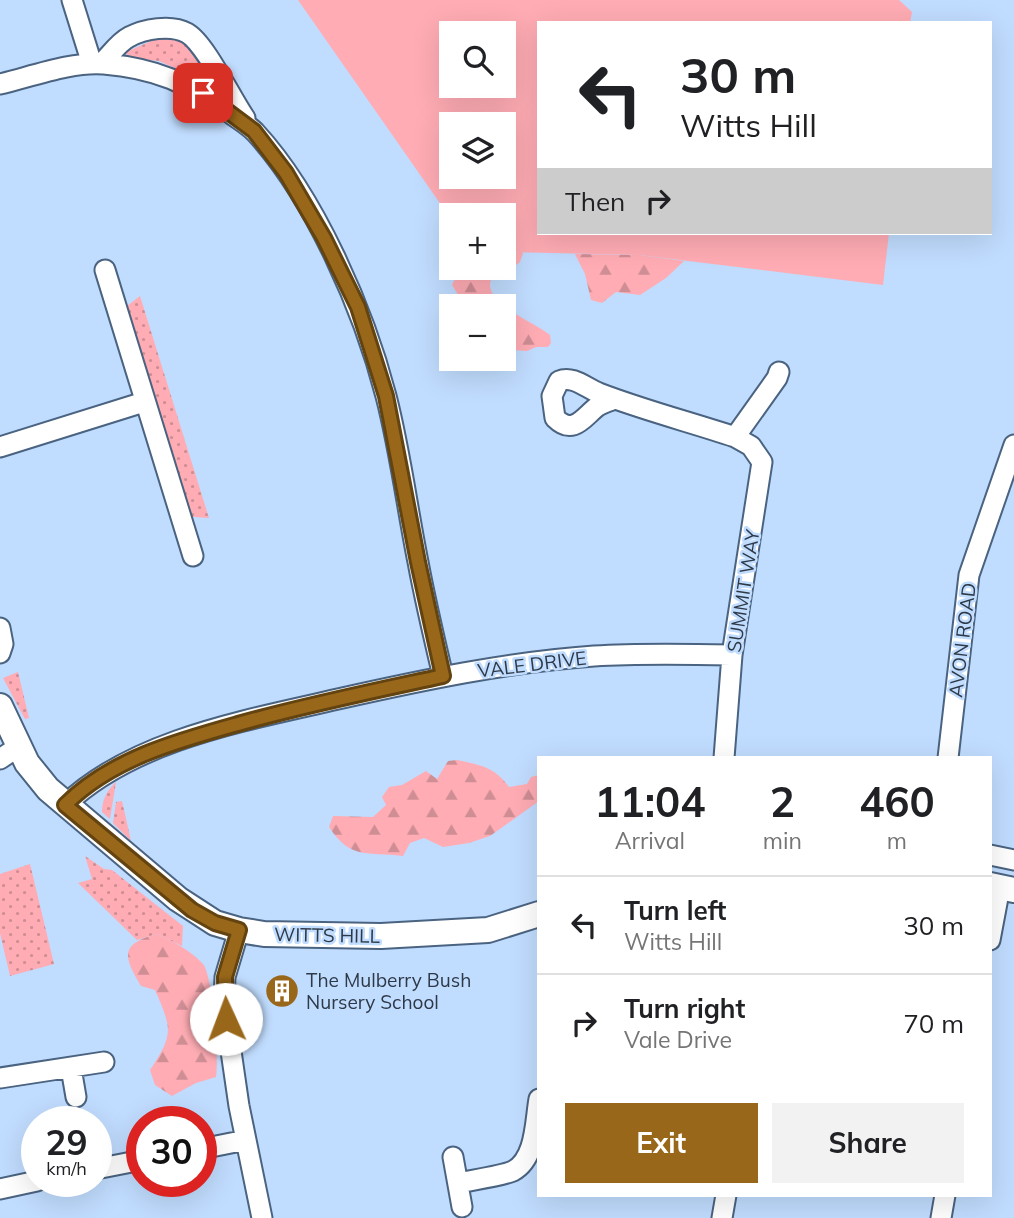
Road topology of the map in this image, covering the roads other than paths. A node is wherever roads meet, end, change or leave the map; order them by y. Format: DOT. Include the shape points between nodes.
graph roads {
  1 [pos="72,0"];
  2 [pos="97,64"];
  3 [pos="0,85"];
  4 [pos="254,131"];
  5 [pos="105,270"];
  6 [pos="779,372"];
  7 [pos="615,400"];
  8 [pos="144,402"];
  9 [pos="735,437"];
  10 [pos="1014,445"];
  11 [pos="0,447"];
  12 [pos="193,556"];
  13 [pos="0,628"];
  14 [pos="0,653"];
  15 [pos="732,655"];
  16 [pos="443,676"];
  17 [pos="0,706"];
  18 [pos="9,753"];
  19 [pos="724,756"];
  20 [pos="948,756"];
  21 [pos="65,805"];
  22 [pos="992,855"];
  23 [pos="1014,860"];
  24 [pos="1001,888"];
  25 [pos="537,915"];
  26 [pos="239,930"];
  27 [pos="992,931"];
  28 [pos="104,1062"];
  29 [pos="71,1068"];
  30 [pos="0,1078"];
  31 [pos="76,1097"];
  32 [pos="537,1110"];
  33 [pos="246,1140"];
  34 [pos="217,1146"];
  35 [pos="453,1157"];
  36 [pos="458,1183"];
  37 [pos="21,1184"];
  38 [pos="0,1189"];
  39 [pos="726,1197"];
  40 [pos="945,1197"];
  41 [pos="462,1207"];
  42 [pos="262,1218"];
  43 [pos="722,1218"];
  44 [pos="941,1218"];
  1 -- 2 [label="street"];
  2 -- 3 [label="street"];
  2 -- 4 [label="street" via="181,82"];
  2 -- 4 [label="street" via="127,37 169,28 187,33"];
  4 -- 16 [label="street" via="306,204 345,279 368,337 389,409"];
  5 -- 8 [label="street"];
  6 -- 9 [label="street"];
  7 -- 9 [label="street, SUMMIT WAY"];
  8 -- 11 [label="street"];
  8 -- 12 [label="street"];
  9 -- 15 [label="street, SUMMIT WAY" via="751,446 762,462"];
  10 -- 20 [label="street, AVON ROAD" via="970,575"];
  13 -- 14 [label="street"];
  15 -- 16 [label="street, VALE DRIVE" via="591,656"];
  15 -- 19 [label="street, SUMMIT WAY"];
  16 -- 21 [label="street, VALE DRIVE" via="268,715 173,742 109,771"];
  17 -- 18 [label="street, WITTS HILL"];
  18 -- 21 [label="street, WITTS HILL"];
  21 -- 26 [label="street, WITTS HILL" via="192,910"];
  22 -- 23 [label="street"];
  24 -- 27 [label="street"];
  25 -- 26 [label="street, WITTS HILL" via="471,933 365,936"];
  26 -- 33 [label="street" via="225,977 224,1003"];
  28 -- 29 [label="street"];
  29 -- 30 [label="street"];
  29 -- 31 [label="street"];
  32 -- 36 [label="street" via="530,1152 523,1163 509,1172"];
  33 -- 34 [label="street"];
  33 -- 42 [label="street"];
  35 -- 36 [label="street"];
  36 -- 41 [label="street"];
  37 -- 38 [label="street"];
  39 -- 43 [label="street"];
  40 -- 44 [label="street"];
}
